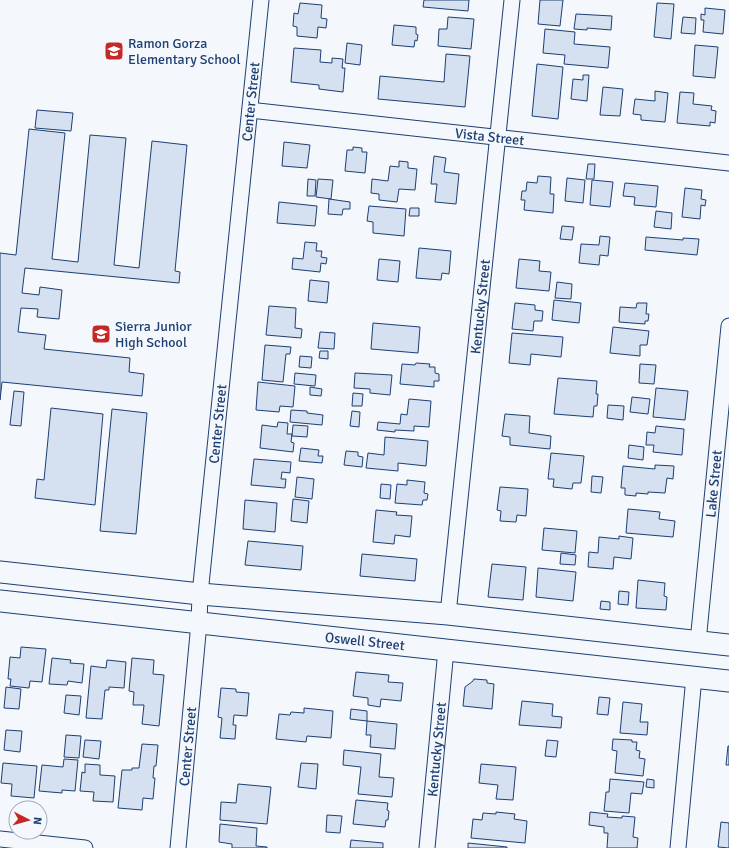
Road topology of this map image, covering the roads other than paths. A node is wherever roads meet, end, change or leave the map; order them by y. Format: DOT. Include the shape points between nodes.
graph roads {
  1 [pos="261,0"];
  2 [pos="512,0"];
  3 [pos="250,110"];
  4 [pos="498,138"];
  5 [pos="729,163"];
  6 [pos="729,326"];
  7 [pos="0,572"];
  8 [pos="200,594"];
  9 [pos="0,601"];
  10 [pos="448,614"];
  11 [pos="198,623"];
  12 [pos="698,642"];
  13 [pos="729,645"];
  14 [pos="446,650"];
  15 [pos="694,677"];
  16 [pos="729,681"];
  17 [pos="0,839"];
  18 [pos="85,848"];
  19 [pos="178,848"];
  20 [pos="427,848"];
  21 [pos="678,848"];
  1 -- 3 [label="street, Center Street"];
  2 -- 4 [label="street, Kentucky Street"];
  3 -- 4 [label="street, Vista Street"];
  3 -- 8 [label="street, Center Street"];
  4 -- 5 [label="street, Vista Street"];
  4 -- 10 [label="street, Kentucky Street"];
  6 -- 12 [label="street, Lake Street"];
  7 -- 8 [label="main road"];
  8 -- 10 [label="main road"];
  8 -- 11 [label="street, Center Street"];
  9 -- 11 [label="main road, Oswell Street"];
  10 -- 12 [label="main road"];
  11 -- 14 [label="main road, Oswell Street"];
  11 -- 19 [label="street, Center Street"];
  12 -- 13 [label="main road"];
  14 -- 15 [label="main road, Oswell Street"];
  14 -- 20 [label="street, Kentucky Street"];
  15 -- 16 [label="main road, Oswell Street"];
  15 -- 21 [label="street"];
  17 -- 18 [label="street"];
}
